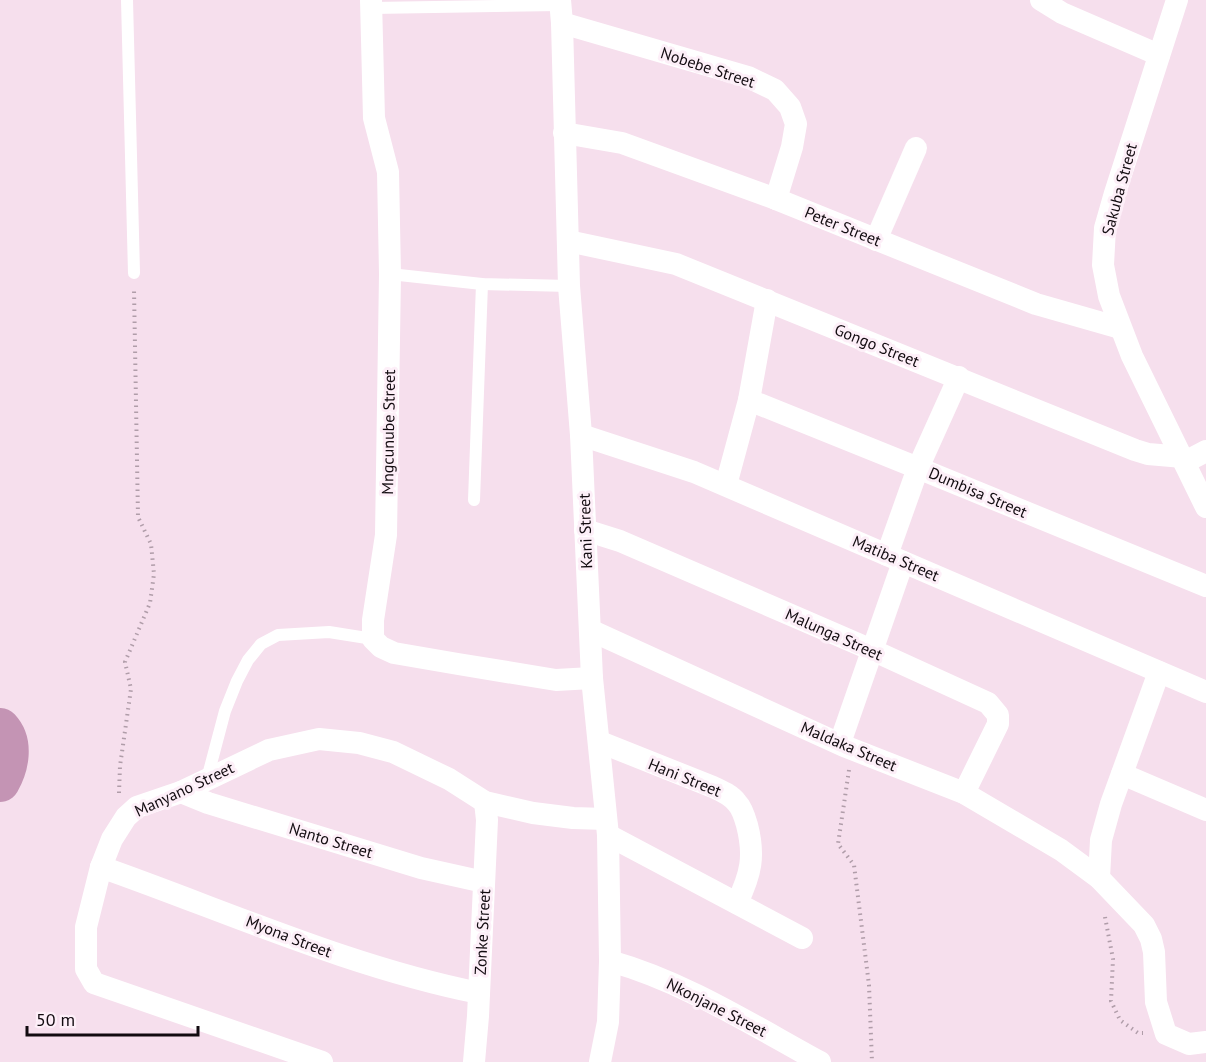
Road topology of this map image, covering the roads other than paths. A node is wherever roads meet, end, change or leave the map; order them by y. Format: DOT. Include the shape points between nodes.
graph roads {
  1 [pos="127,0"];
  2 [pos="1041,0"];
  3 [pos="1178,0"];
  4 [pos="371,4"];
  5 [pos="561,9"];
  6 [pos="1159,55"];
  7 [pos="564,134"];
  8 [pos="916,148"];
  9 [pos="776,199"];
  10 [pos="876,240"];
  11 [pos="568,241"];
  12 [pos="134,273"];
  13 [pos="390,274"];
  14 [pos="482,284"];
  15 [pos="569,286"];
  16 [pos="767,300"];
  17 [pos="1120,328"];
  18 [pos="958,377"];
  19 [pos="749,400"];
  20 [pos="582,435"];
  21 [pos="1206,451"];
  22 [pos="1184,459"];
  23 [pos="918,468"];
  24 [pos="726,485"];
  25 [pos="474,500"];
  26 [pos="1206,507"];
  27 [pos="585,530"];
  28 [pos="895,558"];
  29 [pos="1206,586"];
  30 [pos="590,630"];
  31 [pos="373,639"];
  32 [pos="872,650"];
  33 [pos="1159,672"];
  34 [pos="592,678"];
  35 [pos="1206,692"];
  36 [pos="600,742"];
  37 [pos="846,746"];
  38 [pos="1122,774"];
  39 [pos="207,779"];
  40 [pos="181,792"];
  41 [pos="964,793"];
  42 [pos="485,802"];
  43 [pos="1206,810"];
  44 [pos="607,827"];
  45 [pos="101,867"];
  46 [pos="1099,878"];
  47 [pos="484,882"];
  48 [pos="738,903"];
  49 [pos="802,938"];
  50 [pos="610,961"];
  51 [pos="479,993"];
  52 [pos="1206,1042"];
  53 [pos="604,1060"];
  54 [pos="322,1062"];
  55 [pos="474,1062"];
  56 [pos="820,1062"];
  1 -- 12 [label="lane"];
  2 -- 6 [label="street"];
  3 -- 6 [label="street, Sakuba Street"];
  4 -- 5 [label="lane"];
  4 -- 13 [label="street, Mngcunube Street" via="374,118 388,172"];
  5 -- 7 [label="street, Kani Street"];
  5 -- 9 [label="street, Nobebe Street" via="775,90 790,107 796,124"];
  6 -- 17 [label="street, Sakuba Street" via="1105,228 1103,265"];
  7 -- 9 [label="street, Peter Street" via="622,143"];
  7 -- 11 [label="street, Kani Street"];
  8 -- 10 [label="street"];
  9 -- 10 [label="street, Peter Street"];
  10 -- 17 [label="street, Peter Street" via="1036,304"];
  11 -- 15 [label="street, Kani Street"];
  11 -- 16 [label="street, Gongo Street" via="676,264"];
  13 -- 14 [label="lane"];
  13 -- 31 [label="street, Mngcunube Street" via="386,535"];
  14 -- 15 [label="lane"];
  14 -- 25 [label="lane"];
  15 -- 20 [label="street, Kani Street"];
  16 -- 18 [label="street, Gongo Street"];
  16 -- 19 [label="street"];
  17 -- 22 [label="street, Sakuba Street"];
  18 -- 22 [label="street, Gongo Street" via="1135,450"];
  18 -- 23 [label="street"];
  19 -- 23 [label="street, Dumbisa Street"];
  19 -- 24 [label="street"];
  20 -- 24 [label="street, Matiba Street"];
  20 -- 27 [label="street, Kani Street"];
  21 -- 22 [label="street"];
  22 -- 26 [label="street, Sakuba Street"];
  23 -- 28 [label="street"];
  23 -- 29 [label="street, Dumbisa Street"];
  24 -- 28 [label="street, Matiba Street"];
  27 -- 30 [label="street, Kani Street"];
  27 -- 32 [label="street, Malunga Street" via="620,541"];
  28 -- 32 [label="street"];
  28 -- 33 [label="street, Matiba Street"];
  30 -- 34 [label="street, Kani Street"];
  30 -- 37 [label="street, Maldaka Street"];
  31 -- 34 [label="street" via="394,653 556,680"];
  31 -- 39 [label="lane" via="329,632 278,635 261,644 248,660 225,711"];
  32 -- 37 [label="street"];
  32 -- 41 [label="street, Malunga Street" via="994,709 998,724"];
  33 -- 35 [label="street, Matiba Street"];
  33 -- 38 [label="street"];
  34 -- 36 [label="street, Kani Street"];
  36 -- 44 [label="street, Kani Street"];
  36 -- 48 [label="street, Hani Street" via="713,787 738,804 752,849 748,880"];
  37 -- 41 [label="street, Maldaka Street"];
  38 -- 43 [label="street"];
  38 -- 46 [label="street" via="1101,840"];
  39 -- 40 [label="street, Manyano Street"];
  39 -- 42 [label="street, Manyano Street" via="269,750 319,739 393,752"];
  40 -- 45 [label="street, Manyano Street" via="138,807 126,817"];
  40 -- 47 [label="street, Nanto Street" via="421,868"];
  41 -- 46 [label="street, Maldaka Street" via="1061,850"];
  42 -- 44 [label="street, Manyano Street"];
  42 -- 47 [label="street, Zonke Street"];
  44 -- 48 [label="street"];
  44 -- 50 [label="street, Kani Street"];
  45 -- 51 [label="street, Myona Street" via="338,954 429,983"];
  45 -- 54 [label="street, Manyano Street" via="86,927 86,969 94,983"];
  46 -- 52 [label="street, Maldaka Street" via="1133,912 1151,939 1155,1002 1166,1034 1189,1044"];
  47 -- 51 [label="street, Zonke Street"];
  48 -- 49 [label="street"];
  50 -- 53 [label="street, Kani Street"];
  50 -- 56 [label="street, Nkonjane Street" via="687,990"];
  51 -- 55 [label="street, Zonke Street"];
}
